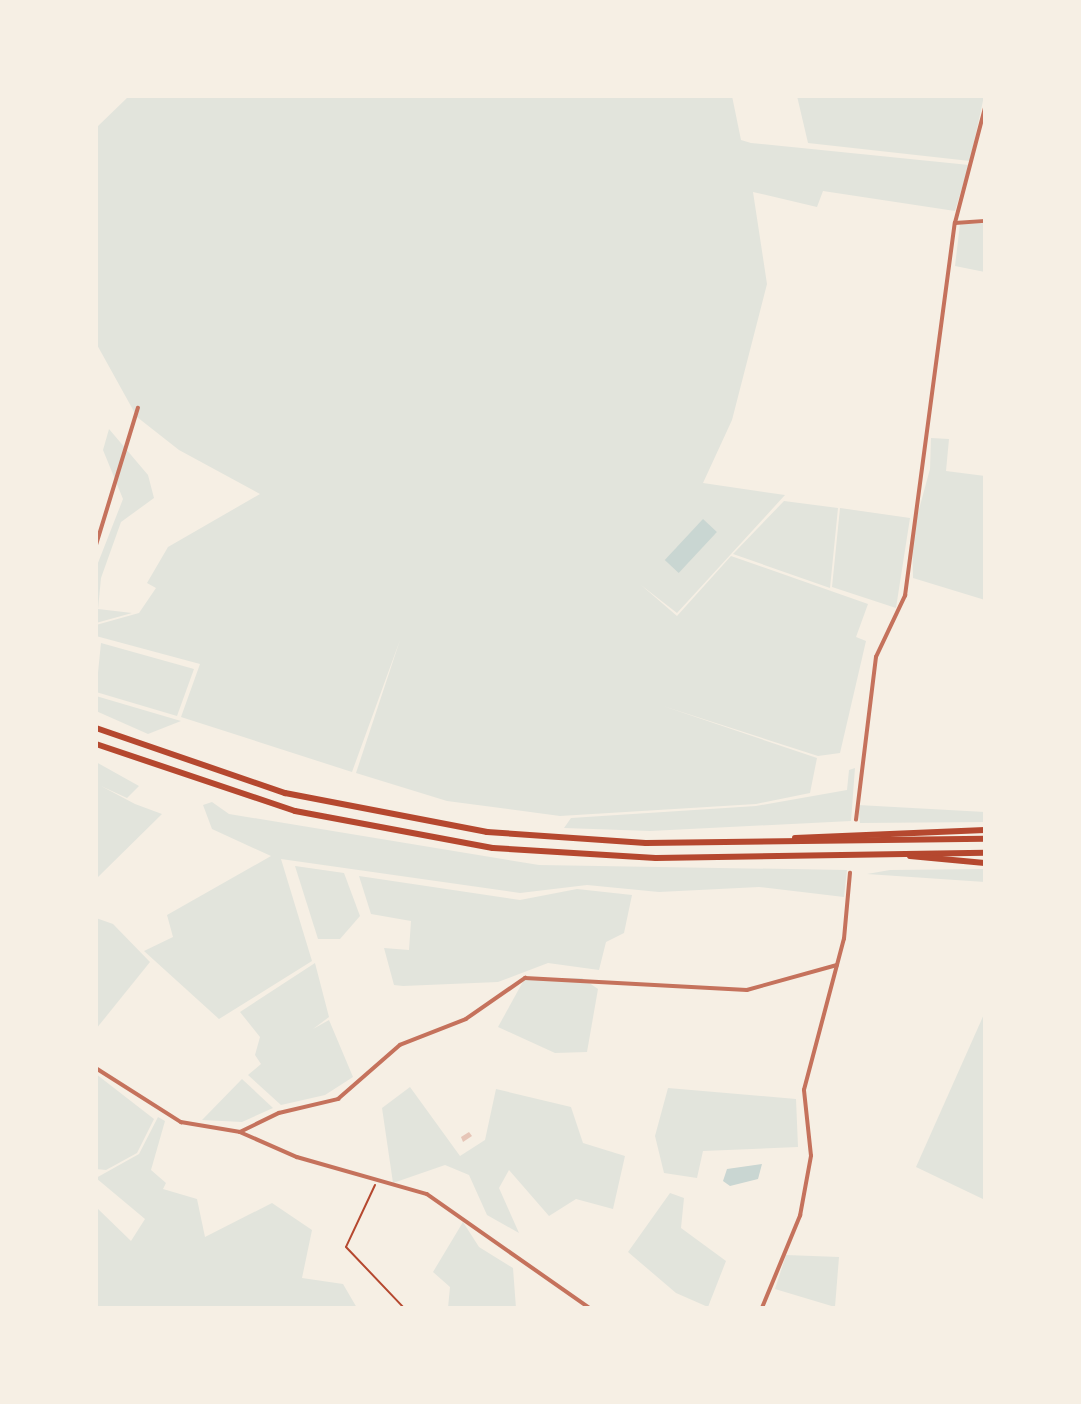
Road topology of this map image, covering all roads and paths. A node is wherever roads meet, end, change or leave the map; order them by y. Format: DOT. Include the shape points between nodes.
graph roads {
  1 [pos="985,108"];
  2 [pos="985,221"];
  3 [pos="955,223"];
  4 [pos="138,408"];
  5 [pos="96,545"];
  6 [pos="96,728"];
  7 [pos="96,744"];
  8 [pos="856,820"];
  9 [pos="985,830"];
  10 [pos="985,839"];
  11 [pos="783,841"];
  12 [pos="891,853"];
  13 [pos="985,853"];
  14 [pos="985,863"];
  15 [pos="850,873"];
  16 [pos="837,965"];
  17 [pos="96,1069"];
  18 [pos="240,1132"];
  19 [pos="378,1178"];
  20 [pos="404,1308"];
  21 [pos="590,1308"];
  22 [pos="762,1308"];
  1 -- 3 [label="street"];
  2 -- 3 [label="street"];
  3 -- 8 [label="street" via="927,468 909,533 905,596 876,657"];
  4 -- 5 [label="street"];
  6 -- 11 [label="highway" via="246,782 419,822 605,842"];
  7 -- 12 [label="highway" via="269,804 452,842 616,857"];
  9 -- 11 [label="highway" via="827,832"];
  10 -- 11 [label="highway"];
  12 -- 13 [label="highway"];
  12 -- 14 [label="highway"];
  15 -- 16 [label="street"];
  16 -- 18 [label="street" via="747,989 525,978 466,1018 400,1045 338,1099 279,1113"];
  16 -- 22 [label="street" via="806,1076 811,1156 798,1226"];
  17 -- 18 [label="street" via="181,1122"];
  18 -- 19 [label="street" via="297,1157"];
  19 -- 20 [label="path" via="345,1247"];
  19 -- 21 [label="street" via="427,1194"];
}
